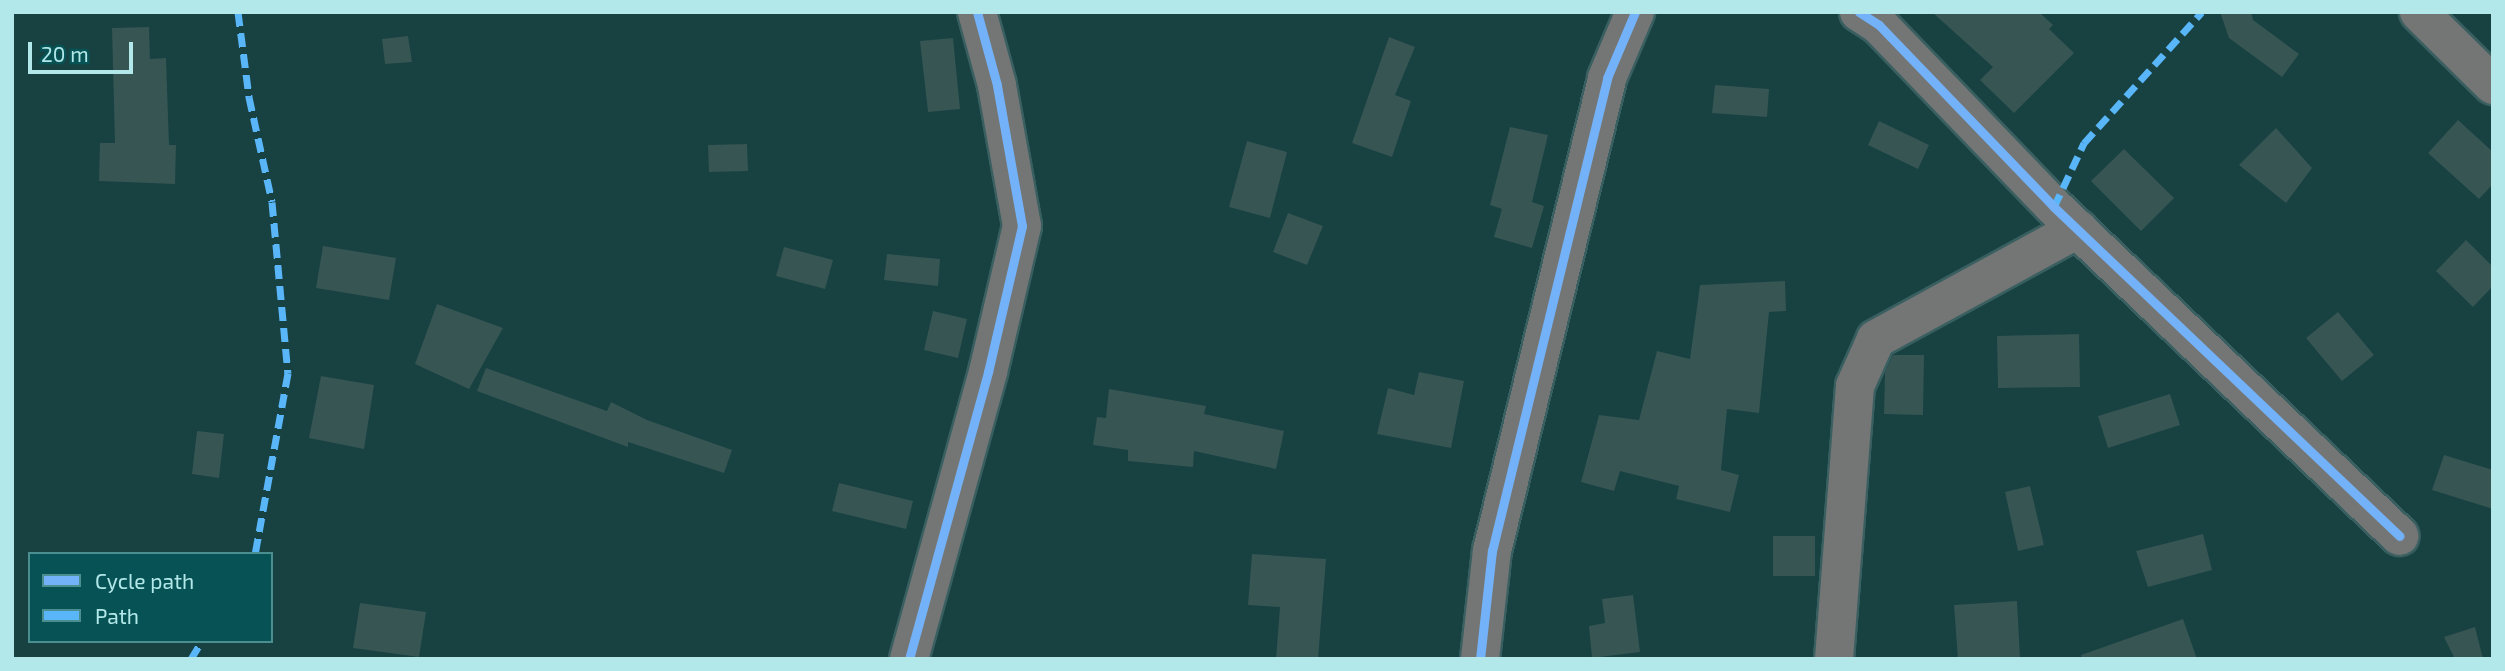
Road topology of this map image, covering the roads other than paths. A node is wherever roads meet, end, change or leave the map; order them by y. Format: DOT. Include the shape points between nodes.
graph roads {
  1 [pos="977,12"];
  2 [pos="1635,12"];
  3 [pos="2419,12"];
  4 [pos="1876,16"];
  5 [pos="2493,85"];
  6 [pos="2078,229"];
  7 [pos="2400,536"];
  8 [pos="909,659"];
  9 [pos="1480,659"];
  10 [pos="1834,659"];
  1 -- 8 [label="street" via="998,85 1022,226 988,372"];
  2 -- 9 [label="street" via="1607,78 1492,551"];
  3 -- 5 [label="street"];
  4 -- 6 [label="street"];
  6 -- 7 [label="street"];
  6 -- 10 [label="street" via="1876,339 1855,386"];
}
